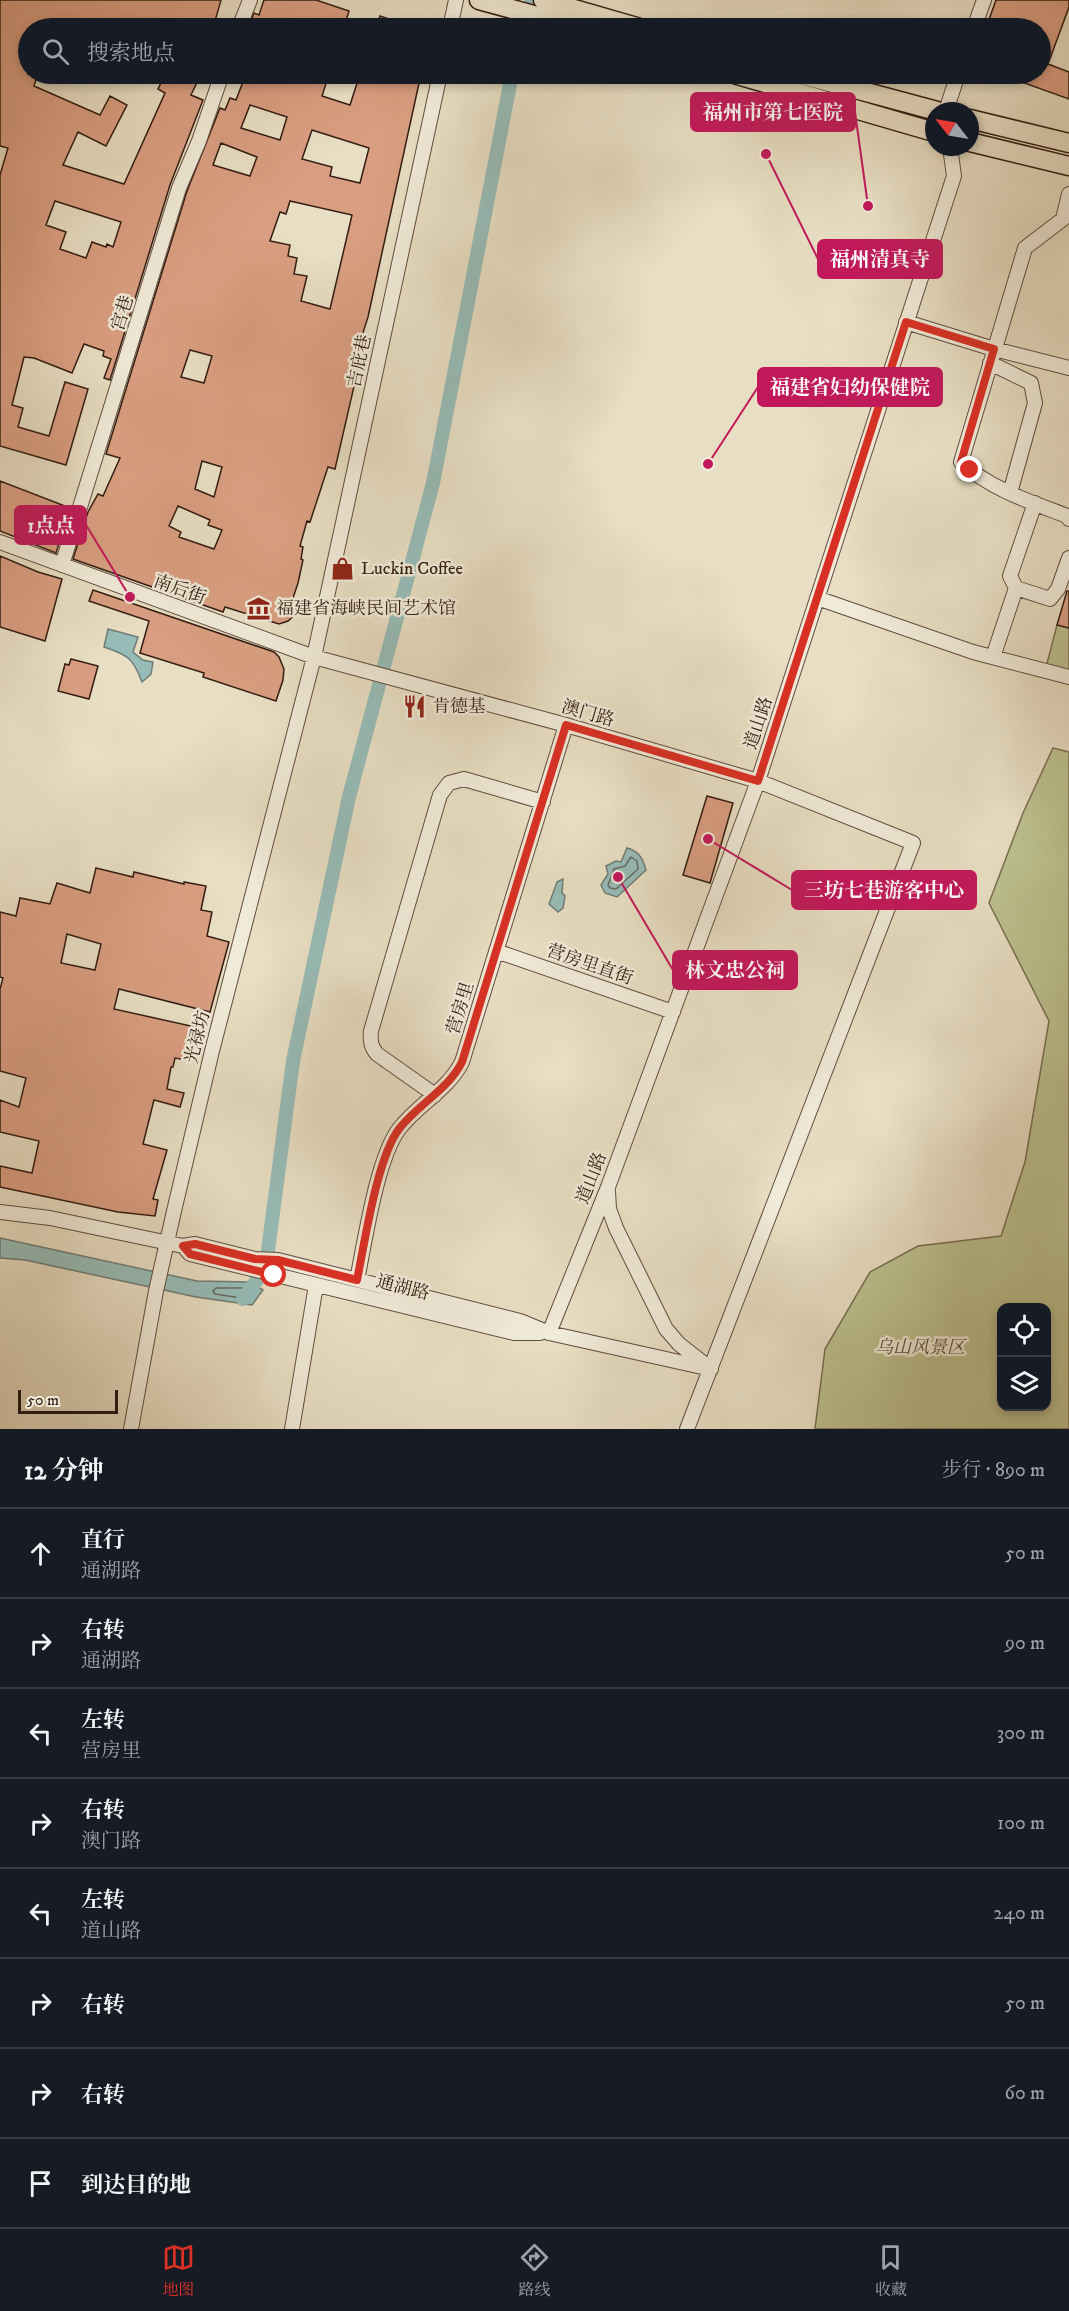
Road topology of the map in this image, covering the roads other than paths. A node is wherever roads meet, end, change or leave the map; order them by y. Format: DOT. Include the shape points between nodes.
graph roads {
  1 [pos="250,0"];
  2 [pos="456,0"];
  3 [pos="984,0"];
  4 [pos="484,1"];
  5 [pos="553,9"];
  6 [pos="243,18"];
  7 [pos="452,18"];
  8 [pos="566,18"];
  9 [pos="594,18"];
  10 [pos="978,18"];
  11 [pos="219,84"];
  12 [pos="438,84"];
  13 [pos="768,84"];
  14 [pos="836,84"];
  15 [pos="955,84"];
  16 [pos="949,102"];
  17 [pos="925,108"];
  18 [pos="979,121"];
  19 [pos="925,129"];
  20 [pos="979,144"];
  21 [pos="1069,144"];
  22 [pos="951,156"];
  23 [pos="1069,166"];
  24 [pos="1069,195"];
  25 [pos="906,322"];
  26 [pos="994,349"];
  27 [pos="990,363"];
  28 [pos="1069,368"];
  29 [pos="1010,493"];
  30 [pos="1035,503"];
  31 [pos="1069,519"];
  32 [pos="0,542"];
  33 [pos="1069,558"];
  34 [pos="62,565"];
  35 [pos="1016,588"];
  36 [pos="817,598"];
  37 [pos="314,657"];
  38 [pos="993,657"];
  39 [pos="1069,678"];
  40 [pos="566,725"];
  41 [pos="758,781"];
  42 [pos="543,802"];
  43 [pos="496,951"];
  44 [pos="673,1012"];
  45 [pos="435,1095"];
  46 [pos="608,1187"];
  47 [pos="0,1212"];
  48 [pos="167,1242"];
  49 [pos="254,1264"];
  50 [pos="357,1280"];
  51 [pos="316,1285"];
  52 [pos="549,1333"];
  53 [pos="711,1369"];
  54 [pos="130,1429"];
  55 [pos="292,1429"];
  56 [pos="687,1429"];
  1 -- 6 [label="street"];
  2 -- 7 [label="street"];
  3 -- 10 [label="street"];
  4 -- 5 [label="main road"];
  5 -- 8 [label="main road"];
  5 -- 9 [label="main road"];
  11 -- 34 [label="street, 宫巷" via="179,188"];
  12 -- 37 [label="street, 吉庇巷"];
  13 -- 19 [label="main road"];
  14 -- 17 [label="main road"];
  15 -- 16 [label="street"];
  18 -- 21 [label="main road"];
  20 -- 23 [label="main road"];
  22 -- 25 [label="street, 道山路" via="954,176"];
  24 -- 26 [label="street" via="1063,219 1025,248"];
  25 -- 26 [label="street"];
  25 -- 36 [label="street, 道山路"];
  26 -- 27 [label="street"];
  26 -- 28 [label="street"];
  27 -- 29 [label="street" via="1030,383 1035,404"];
  27 -- 29 [label="street" via="961,462"];
  29 -- 30 [label="street"];
  30 -- 31 [label="street"];
  30 -- 35 [label="street" via="1010,576"];
  32 -- 34 [label="street, 南后街"];
  33 -- 35 [label="street" via="1058,589 1050,599"];
  34 -- 37 [label="street, 南后街"];
  35 -- 38 [label="street"];
  36 -- 38 [label="street"];
  36 -- 41 [label="street, 道山路"];
  37 -- 40 [label="street, 澳门路"];
  37 -- 48 [label="street, 光禄坊"];
  38 -- 39 [label="street"];
  40 -- 41 [label="street, 澳门路"];
  40 -- 42 [label="street, 营房里"];
  41 -- 44 [label="street, 道山路"];
  41 -- 53 [label="street, 澳门路" via="913,843"];
  42 -- 43 [label="street, 营房里"];
  42 -- 45 [label="street" via="464,779 449,783 440,795 370,1040 377,1054"];
  43 -- 44 [label="street, 营房里直街"];
  43 -- 45 [label="street, 营房里" via="462,1062 452,1079"];
  44 -- 46 [label="street, 道山路"];
  45 -- 50 [label="street, 营房里" via="404,1124 388,1149"];
  46 -- 52 [label="street, 道山路"];
  46 -- 53 [label="street" via="609,1209 616,1228 666,1329"];
  47 -- 48 [label="street, 通湖路"];
  48 -- 49 [label="street, 通湖路" via="195,1244"];
  48 -- 54 [label="street, 光禄坊"];
  49 -- 50 [label="street, 通湖路" via="278,1260"];
  49 -- 51 [label="street, 通湖路" via="274,1275"];
  50 -- 52 [label="street, 通湖路" via="520,1321"];
  51 -- 52 [label="street, 通湖路" via="514,1333"];
  51 -- 55 [label="street"];
  52 -- 53 [label="street, 通湖路"];
  53 -- 56 [label="street"];
}
